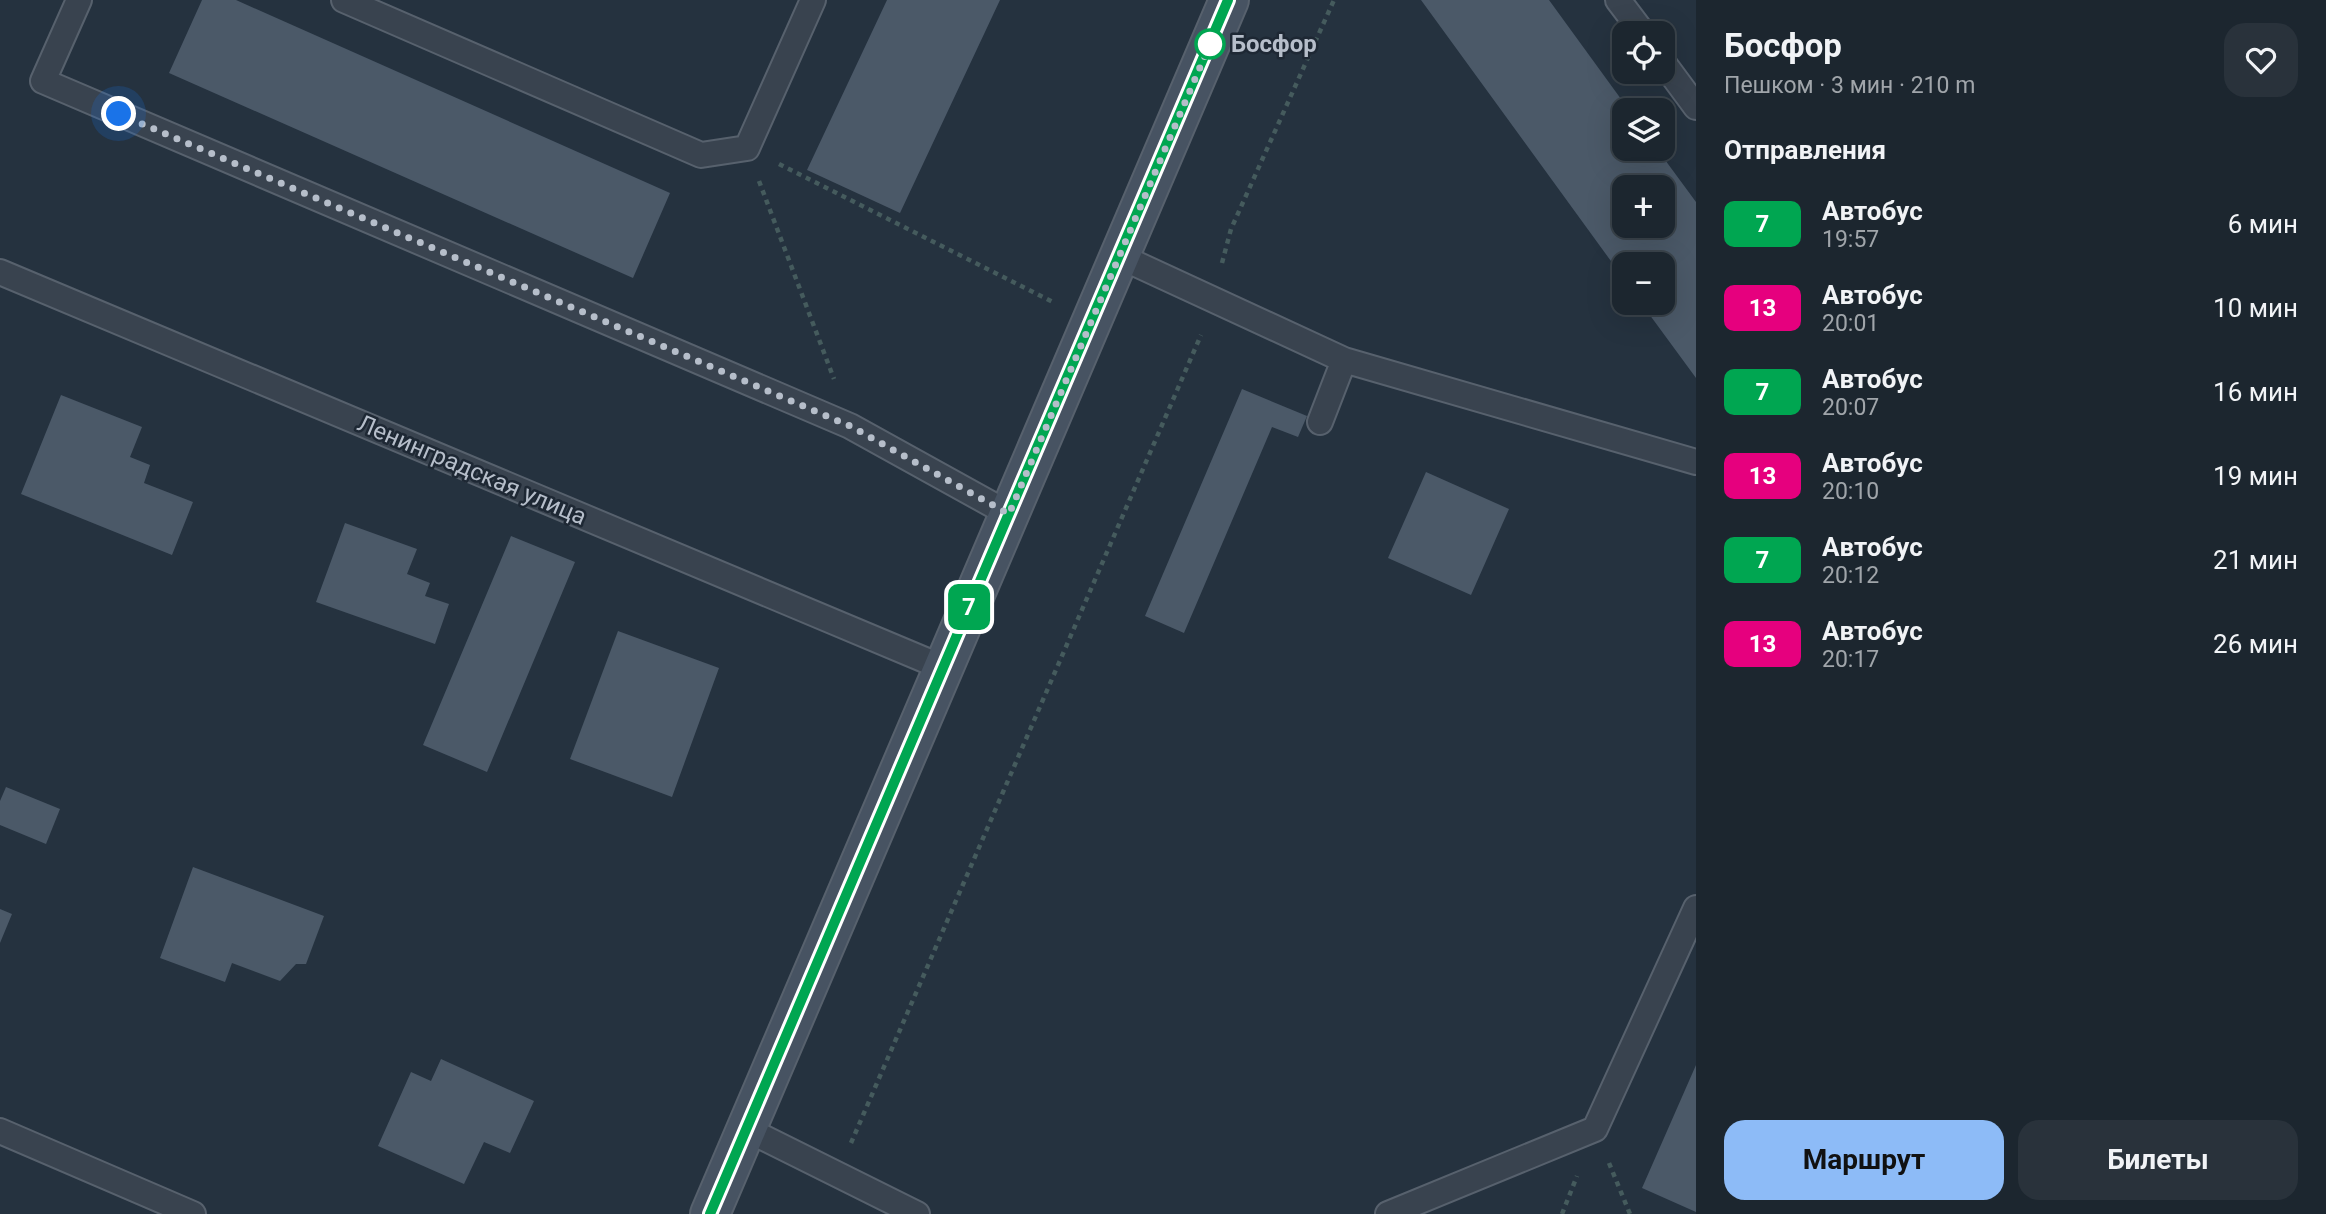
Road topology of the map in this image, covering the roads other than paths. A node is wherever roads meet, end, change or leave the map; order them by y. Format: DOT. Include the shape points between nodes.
graph roads {
  1 [pos="79,0"];
  2 [pos="344,0"];
  3 [pos="813,0"];
  4 [pos="1228,0"];
  5 [pos="1627,3"];
  6 [pos="1637,21"];
  7 [pos="1675,79"];
  8 [pos="1696,107"];
  9 [pos="1119,256"];
  10 [pos="0,272"];
  11 [pos="1344,360"];
  12 [pos="1320,422"];
  13 [pos="1696,462"];
  14 [pos="1009,514"];
  15 [pos="944,668"];
  16 [pos="1696,908"];
  17 [pos="746,1129"];
  18 [pos="0,1132"];
  19 [pos="193,1214"];
  20 [pos="710,1214"];
  21 [pos="916,1214"];
  22 [pos="1388,1214"];
  1 -- 14 [label="lane" via="43,81 850,426"];
  2 -- 3 [label="lane" via="701,155 747,148"];
  4 -- 9 [label="street"];
  5 -- 6 [label="lane"];
  7 -- 8 [label="lane"];
  9 -- 11 [label="lane"];
  9 -- 14 [label="street"];
  10 -- 15 [label="lane, Ленинградская улица"];
  11 -- 12 [label="lane"];
  11 -- 13 [label="lane"];
  14 -- 15 [label="street"];
  15 -- 17 [label="street"];
  16 -- 22 [label="lane" via="1595,1129"];
  17 -- 20 [label="street"];
  17 -- 21 [label="lane"];
  18 -- 19 [label="lane"];
}
